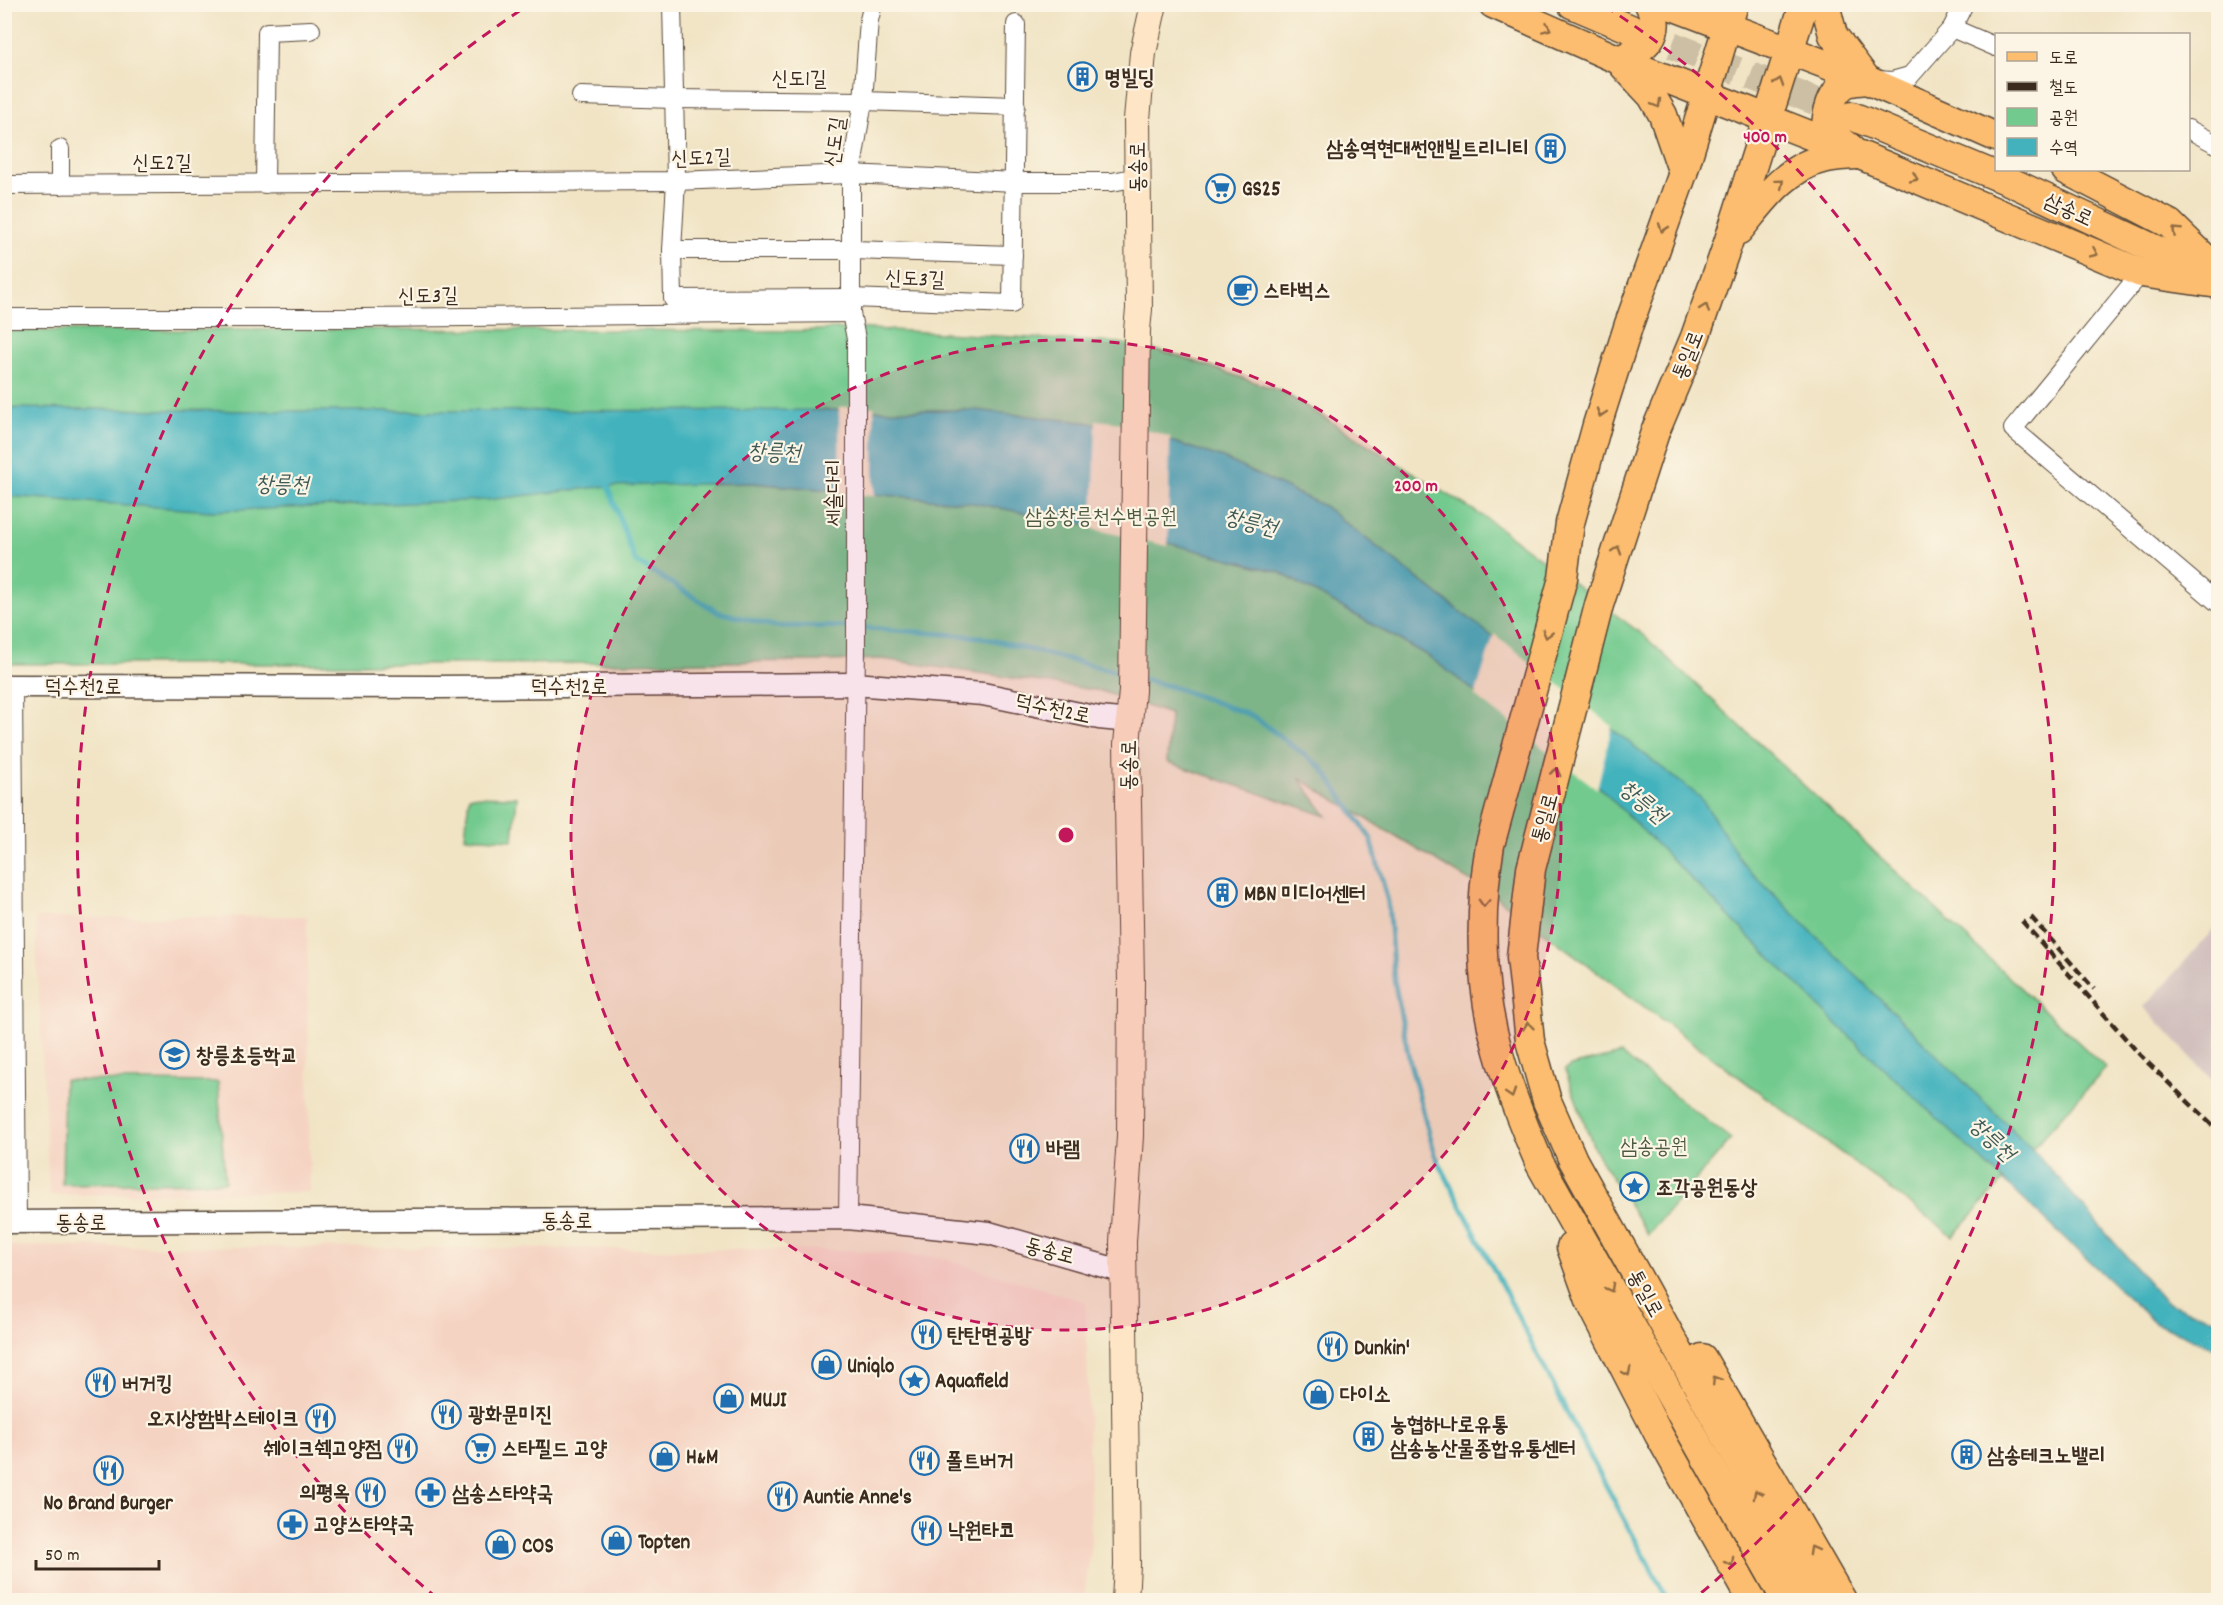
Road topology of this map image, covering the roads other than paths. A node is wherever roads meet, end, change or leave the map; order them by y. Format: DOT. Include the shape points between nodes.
graph roads {
  1 [pos="672,4"];
  2 [pos="873,4"];
  3 [pos="1154,4"];
  4 [pos="1493,4"];
  5 [pos="1572,4"];
  6 [pos="1649,4"];
  7 [pos="1667,4"];
  8 [pos="1804,4"];
  9 [pos="1826,4"];
  10 [pos="1964,4"];
  11 [pos="1731,16"];
  12 [pos="1016,24"];
  13 [pos="1952,28"];
  14 [pos="311,30"];
  15 [pos="1633,30"];
  16 [pos="1995,47"];
  17 [pos="1789,51"];
  18 [pos="1619,60"];
  19 [pos="1910,76"];
  20 [pos="1867,80"];
  21 [pos="1708,95"];
  22 [pos="581,96"];
  23 [pos="673,99"];
  24 [pos="863,100"];
  25 [pos="1921,103"];
  26 [pos="1016,106"];
  27 [pos="1852,116"];
  28 [pos="1768,118"];
  29 [pos="2190,130"];
  30 [pos="1995,137"];
  31 [pos="2218,145"];
  32 [pos="60,148"];
  33 [pos="1860,155"];
  34 [pos="2068,171"];
  35 [pos="1683,173"];
  36 [pos="851,174"];
  37 [pos="1138,177"];
  38 [pos="676,181"];
  39 [pos="1015,182"];
  40 [pos="265,184"];
  41 [pos="4,185"];
  42 [pos="60,185"];
  43 [pos="1728,243"];
  44 [pos="672,250"];
  45 [pos="852,250"];
  46 [pos="1013,255"];
  47 [pos="2218,271"];
  48 [pos="2141,273"];
  49 [pos="2218,279"];
  50 [pos="2218,284"];
  51 [pos="851,306"];
  52 [pos="4,318"];
  53 [pos="856,339"];
  54 [pos="2218,603"];
  55 [pos="854,684"];
  56 [pos="9,686"];
  57 [pos="1130,722"];
  58 [pos="1573,1160"];
  59 [pos="1540,1164"];
  60 [pos="848,1218"];
  61 [pos="11,1223"];
  62 [pos="1124,1272"];
  63 [pos="1125,1600"];
  64 [pos="1752,1600"];
  65 [pos="1785,1600"];
  66 [pos="1816,1600"];
  67 [pos="1842,1600"];
  1 -- 23 [label="street"];
  2 -- 24 [label="street, 신도길"];
  3 -- 37 [label="main road, 동송로" via="1143,53 1137,119"];
  4 -- 18 [label="main road, one-way"];
  5 -- 15 [label="main road"];
  6 -- 18 [label="main road" via="1655,23 1652,39"];
  7 -- 11 [label="main road"];
  8 -- 17 [label="main road, 통일로"];
  9 -- 20 [label="main road" via="1833,35"];
  10 -- 13 [label="street"];
  11 -- 17 [label="main road"];
  11 -- 21 [label="main road, 통일로"];
  12 -- 26 [label="street"];
  13 -- 16 [label="street"];
  13 -- 19 [label="street"];
  14 -- 40 [label="street" via="267,32"];
  17 -- 20 [label="main road"];
  28 -- 17 [label="main road, 통일로, one-way"];
  18 -- 21 [label="main road"];
  18 -- 35 [label="main road, one-way" via="1652,96 1663,115"];
  19 -- 20 [label="street" via="1892,81"];
  19 -- 25 [label="street"];
  20 -- 25 [label="main road"];
  20 -- 33 [label="main road" via="1847,83 1835,94 1826,114 1826,130"];
  21 -- 28 [label="main road"];
  21 -- 35 [label="main road, 통일로"];
  22 -- 23 [label="street, 신도1길"];
  23 -- 24 [label="street, 신도1길"];
  23 -- 38 [label="street"];
  24 -- 26 [label="street, 신도1길"];
  24 -- 36 [label="street, 신도길"];
  25 -- 30 [label="main road"];
  26 -- 39 [label="street"];
  27 -- 49 [label="main road, 삼송로" via="2011,182"];
  28 -- 33 [label="main road"];
  28 -- 43 [label="main road, 통일로"];
  29 -- 31 [label="street"];
  32 -- 42 [label="street"];
  43 -- 33 [label="main road, one-way" via="1770,192 1798,168 1823,159"];
  33 -- 48 [label="main road, one-way"];
  47 -- 34 [label="main road, one-way" via="2170,224"];
  35 -- 59 [label="main road, 통일로, one-way" via="1597,425 1570,523 1563,578 1490,845 1483,944 1487,999 1497,1049"];
  36 -- 38 [label="street, 신도2길"];
  36 -- 39 [label="street, 신도2길"];
  36 -- 45 [label="street, 신도길"];
  37 -- 39 [label="street, 신도2길" via="1112,182"];
  37 -- 57 [label="main road, 동송로"];
  38 -- 40 [label="street, 신도2길"];
  38 -- 44 [label="street"];
  39 -- 46 [label="street"];
  40 -- 42 [label="street, 신도2길"];
  41 -- 42 [label="street, 신도2길"];
  58 -- 43 [label="main road, 통일로, one-way" via="1547,1101 1530,1041 1521,957 1530,869 1599,606 1654,432 1695,337"];
  44 -- 45 [label="street"];
  44 -- 51 [label="street, 신도3길" via="673,299"];
  45 -- 46 [label="street"];
  45 -- 51 [label="street, 신도길"];
  46 -- 51 [label="street, 신도3길" via="1012,303"];
  48 -- 50 [label="main road"];
  48 -- 54 [label="street" via="2013,429"];
  51 -- 52 [label="street, 신도3길" via="362,318"];
  51 -- 53 [label="street, 신도길"];
  53 -- 55 [label="street, 세솔다리"];
  55 -- 56 [label="street, 덕수천2로"];
  55 -- 57 [label="street, 덕수천2로" via="982,693"];
  55 -- 60 [label="street, 세솔다리"];
  56 -- 61 [label="street"];
  57 -- 62 [label="main road, 동송로" via="1127,744 1131,1124"];
  66 -- 58 [label="main road, 통일로, one-way"];
  67 -- 58 [label="main road, one-way" via="1727,1398"];
  59 -- 64 [label="main road, one-way" via="1591,1303 1659,1435"];
  59 -- 65 [label="main road, 통일로, one-way"];
  60 -- 61 [label="street, 동송로"];
  60 -- 62 [label="street, 동송로" via="989,1233"];
  62 -- 63 [label="main road, 동송로"];
}
